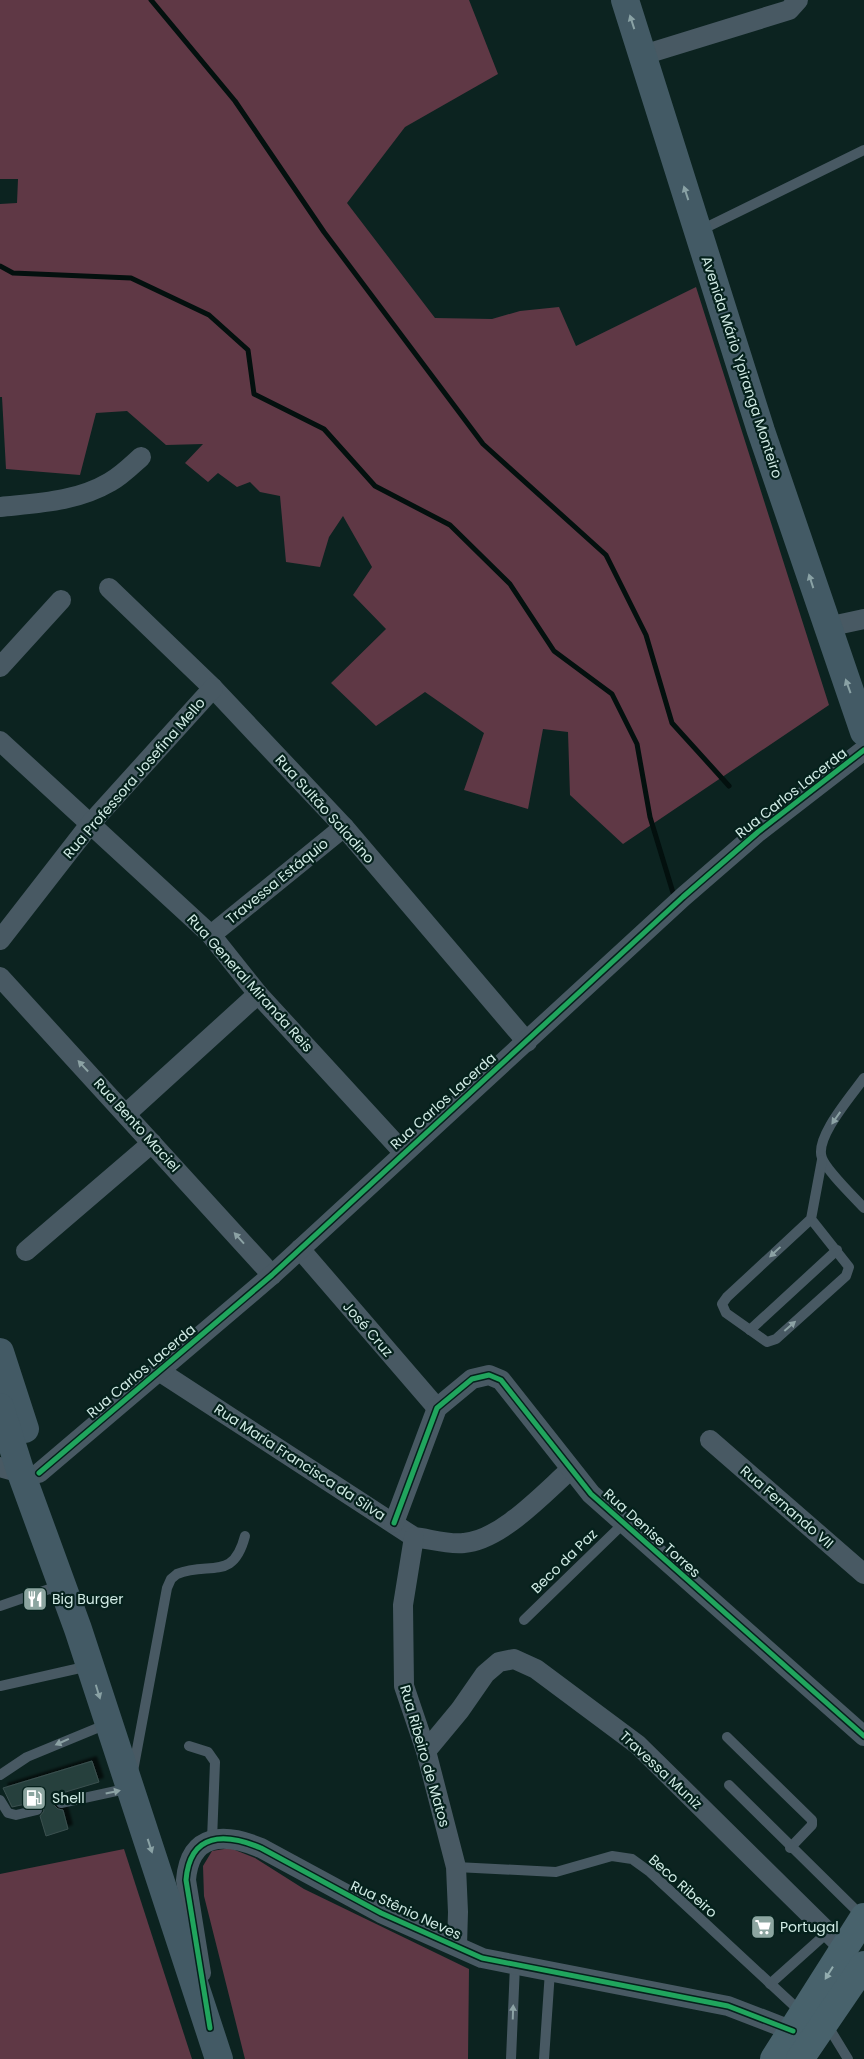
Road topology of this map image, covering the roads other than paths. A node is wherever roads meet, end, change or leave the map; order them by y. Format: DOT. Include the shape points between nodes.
graph roads {
  1 [pos="625,0"];
  2 [pos="798,0"];
  3 [pos="642,56"];
  4 [pos="864,150"];
  5 [pos="698,232"];
  6 [pos="141,457"];
  7 [pos="0,506"];
  8 [pos="109,588"];
  9 [pos="61,600"];
  10 [pos="864,619"];
  11 [pos="827,627"];
  12 [pos="0,667"];
  13 [pos="213,688"];
  14 [pos="864,732"];
  15 [pos="0,741"];
  16 [pos="864,750"];
  17 [pos="91,823"];
  18 [pos="344,827"];
  19 [pos="211,935"];
  20 [pos="0,940"];
  21 [pos="0,977"];
  22 [pos="258,994"];
  23 [pos="527,1042"];
  24 [pos="864,1078"];
  25 [pos="127,1113"];
  26 [pos="152,1142"];
  27 [pos="403,1152"];
  28 [pos="822,1160"];
  29 [pos="864,1208"];
  30 [pos="811,1219"];
  31 [pos="300,1249"];
  32 [pos="837,1250"];
  33 [pos="26,1251"];
  34 [pos="272,1274"];
  35 [pos="750,1330"];
  36 [pos="0,1352"];
  37 [pos="159,1371"];
  38 [pos="0,1406"];
  39 [pos="437,1408"];
  40 [pos="710,1440"];
  41 [pos="570,1470"];
  42 [pos="20,1471"];
  43 [pos="624,1523"];
  44 [pos="394,1524"];
  45 [pos="245,1536"];
  46 [pos="414,1537"];
  47 [pos="864,1574"];
  48 [pos="62,1585"];
  49 [pos="0,1606"];
  50 [pos="524,1620"];
  51 [pos="78,1629"];
  52 [pos="90,1666"];
  53 [pos="0,1686"];
  54 [pos="107,1724"];
  55 [pos="864,1736"];
  56 [pos="727,1737"];
  57 [pos="189,1746"];
  58 [pos="426,1751"];
  59 [pos="0,1775"];
  60 [pos="729,1786"];
  61 [pos="130,1788"];
  62 [pos="0,1800"];
  63 [pos="61,1803"];
  64 [pos="38,1810"];
  65 [pos="212,1840"];
  66 [pos="790,1848"];
  67 [pos="456,1867"];
  68 [pos="864,1918"];
  69 [pos="457,1946"];
  70 [pos="846,1948"];
  71 [pos="515,1964"];
  72 [pos="550,1972"];
  73 [pos="770,1984"];
  74 [pos="807,2022"];
  75 [pos="210,2028"];
  76 [pos="220,2059"];
  77 [pos="511,2059"];
  78 [pos="544,2059"];
  79 [pos="774,2059"];
  80 [pos="800,2059"];
  81 [pos="848,2059"];
  3 -- 1 [label="main road, Avenida Mário Ypiranga Monteiro, one-way"];
  2 -- 3 [label="street" via="789,10"];
  5 -- 3 [label="main road, Avenida Mário Ypiranga Monteiro, one-way"];
  4 -- 5 [label="lane"];
  11 -- 5 [label="main road, Avenida Mário Ypiranga Monteiro, one-way"];
  6 -- 7 [label="street" via="112,482 76,497"];
  8 -- 13 [label="street, Rua Sultão Saladino"];
  9 -- 12 [label="street"];
  10 -- 11 [label="street"];
  14 -- 11 [label="main road, Avenida Mário Ypiranga Monteiro, one-way"];
  13 -- 17 [label="street, Rua Professora Josefina Mello"];
  13 -- 18 [label="street, Rua Sultão Saladino"];
  15 -- 17 [label="street, Rua General Miranda Reis"];
  16 -- 23 [label="street, Rua Carlos Lacerda" via="758,832"];
  17 -- 19 [label="street, Rua General Miranda Reis"];
  17 -- 20 [label="street, Rua Professora Josefina Mello"];
  18 -- 19 [label="street, Travessa Estáquio"];
  18 -- 23 [label="street, Rua Sultão Saladino"];
  19 -- 22 [label="street, Rua General Miranda Reis"];
  25 -- 21 [label="street, Rua Bento Maciel, one-way"];
  22 -- 25 [label="street"];
  22 -- 27 [label="street, Rua General Miranda Reis"];
  23 -- 27 [label="street, Rua Carlos Lacerda"];
  24 -- 28 [label="lane, one-way" via="825,1134 820,1150"];
  25 -- 26 [label="street, Rua Bento Maciel"];
  26 -- 33 [label="street"];
  34 -- 26 [label="street, Rua Bento Maciel, one-way"];
  27 -- 31 [label="street, Rua Carlos Lacerda"];
  28 -- 29 [label="lane"];
  28 -- 30 [label="lane"];
  30 -- 32 [label="lane"];
  30 -- 35 [label="lane, one-way" via="722,1304 726,1313"];
  31 -- 34 [label="street, Rua Carlos Lacerda"];
  31 -- 39 [label="street, José Cruz"];
  32 -- 35 [label="lane"];
  35 -- 32 [label="lane, one-way" via="766,1342 776,1339 846,1276 849,1267"];
  34 -- 37 [label="street, Rua Carlos Lacerda"];
  36 -- 42 [label="main road"];
  37 -- 42 [label="street, Rua Carlos Lacerda"];
  37 -- 44 [label="street, Rua Maria Francisca da Silva"];
  38 -- 42 [label="main road"];
  39 -- 41 [label="street, Rua Denise Torres" via="472,1379 489,1375 501,1380"];
  39 -- 44 [label="street"];
  40 -- 47 [label="street, Rua Fernando VII"];
  41 -- 43 [label="street, Rua Denise Torres"];
  41 -- 46 [label="street, Rua Maria Francisca da Silva" via="485,1538 463,1544"];
  42 -- 48 [label="main road"];
  42 -- 51 [label="main road"];
  43 -- 50 [label="lane, Beco da Paz"];
  43 -- 55 [label="street, Rua Denise Torres"];
  44 -- 46 [label="street, Rua Maria Francisca da Silva"];
  45 -- 61 [label="lane" via="238,1558 230,1564 177,1574 171,1579"];
  46 -- 58 [label="street, Rua Ribeiro de Matos" via="403,1605 404,1686"];
  48 -- 49 [label="lane"];
  48 -- 51 [label="main road"];
  51 -- 52 [label="main road"];
  52 -- 53 [label="lane"];
  52 -- 54 [label="main road, one-way"];
  54 -- 59 [label="lane, one-way" via="28,1757"];
  54 -- 61 [label="main road"];
  56 -- 66 [label="lane" via="812,1820 812,1825"];
  57 -- 65 [label="lane" via="208,1752 215,1762"];
  58 -- 67 [label="street, Rua Ribeiro de Matos"];
  58 -- 70 [label="street, Travessa Muniz" via="485,1674 499,1662 514,1659 536,1669 638,1745"];
  60 -- 66 [label="lane"];
  63 -- 61 [label="lane, one-way"];
  61 -- 75 [label="main road, one-way"];
  62 -- 64 [label="lane" via="8,1813 16,1815"];
  65 -- 69 [label="street, Rua Stênio Neves" via="241,1840 261,1848 381,1913"];
  65 -- 75 [label="street" via="193,1853 186,1880"];
  66 -- 68 [label="lane"];
  67 -- 69 [label="street, Rua Ribeiro de Matos"];
  67 -- 73 [label="lane, Beco Ribeiro" via="556,1872 612,1856 632,1859"];
  68 -- 70 [label="main road"];
  69 -- 71 [label="street, Rua Stênio Neves" via="482,1958"];
  70 -- 73 [label="lane"];
  70 -- 74 [label="main road"];
  71 -- 72 [label="street, Rua Stênio Neves"];
  77 -- 71 [label="lane, one-way"];
  72 -- 74 [label="street, Rua Stênio Neves"];
  72 -- 78 [label="lane"];
  73 -- 74 [label="lane, Beco Ribeiro"];
  74 -- 79 [label="main road"];
  74 -- 80 [label="main road"];
  74 -- 81 [label="lane, Beco Ribeiro"];
  75 -- 76 [label="main road"];
}
